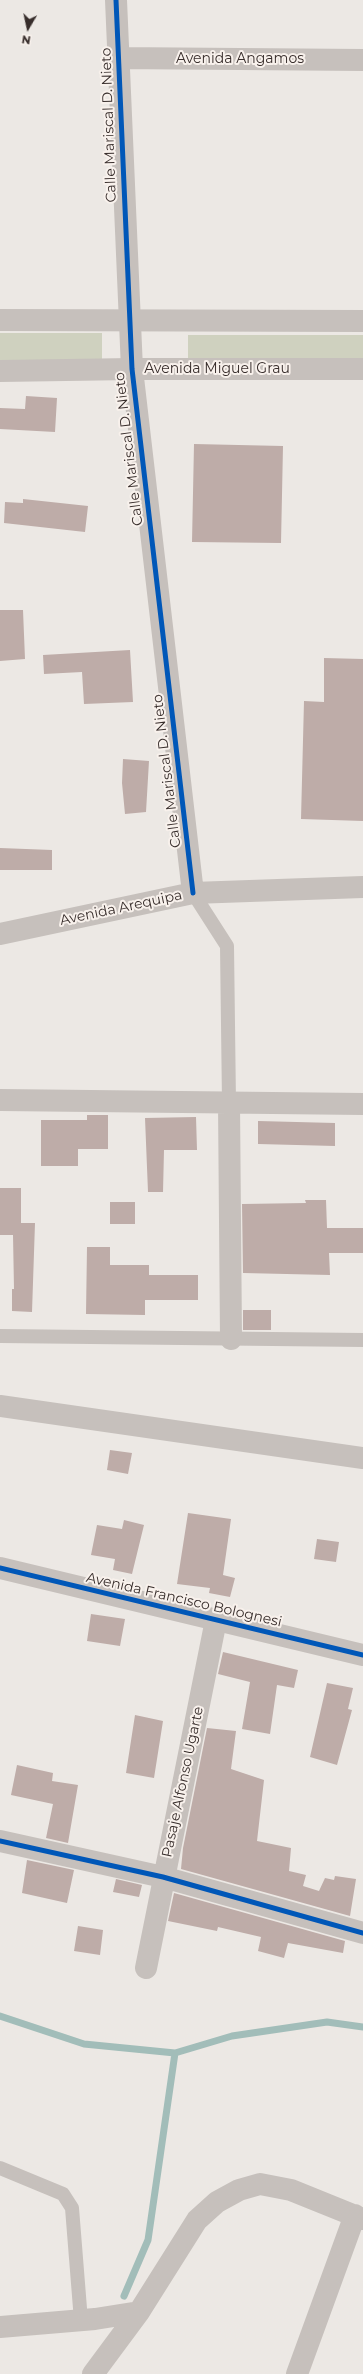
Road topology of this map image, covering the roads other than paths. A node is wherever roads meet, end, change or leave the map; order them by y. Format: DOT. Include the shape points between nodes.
graph roads {
  1 [pos="116,0"];
  2 [pos="118,58"];
  3 [pos="363,60"];
  4 [pos="0,320"];
  5 [pos="129,321"];
  6 [pos="363,321"];
  7 [pos="132,368"];
  8 [pos="363,369"];
  9 [pos="0,371"];
  10 [pos="363,887"];
  11 [pos="193,893"];
  12 [pos="0,934"];
  13 [pos="0,1100"];
  14 [pos="229,1103"];
  15 [pos="363,1104"];
  16 [pos="0,1336"];
  17 [pos="231,1339"];
  18 [pos="363,1340"];
  19 [pos="0,1406"];
  20 [pos="363,1458"];
  21 [pos="0,1568"];
  22 [pos="216,1620"];
  23 [pos="363,1655"];
  24 [pos="0,1841"];
  25 [pos="163,1876"];
  26 [pos="363,1933"];
  27 [pos="146,1968"];
  28 [pos="0,2168"];
  29 [pos="359,2217"];
  30 [pos="136,2312"];
  31 [pos="88,2320"];
  32 [pos="0,2327"];
  33 [pos="93,2374"];
  34 [pos="297,2374"];
  1 -- 2 [label="street, Calle Mariscal D. Nieto"];
  2 -- 3 [label="street, Avenida Angamos"];
  2 -- 5 [label="street, Calle Mariscal D. Nieto"];
  4 -- 5 [label="street"];
  5 -- 6 [label="street"];
  5 -- 7 [label="street, Calle Mariscal D. Nieto"];
  7 -- 8 [label="street, Avenida Miguel Grau"];
  7 -- 9 [label="street, Avenida Miguel Grau"];
  7 -- 11 [label="street, Calle Mariscal D. Nieto"];
  10 -- 11 [label="street, Avenida Arequipa"];
  11 -- 12 [label="street, Avenida Arequipa"];
  11 -- 14 [label="lane" via="227,946"];
  13 -- 14 [label="street"];
  14 -- 15 [label="street"];
  14 -- 17 [label="street"];
  16 -- 17 [label="lane"];
  17 -- 18 [label="lane"];
  19 -- 20 [label="street"];
  21 -- 22 [label="street, Avenida Francisco Bolognesi"];
  22 -- 23 [label="street, Avenida Francisco Bolognesi"];
  22 -- 25 [label="street, Pasaje Alfonso Ugarte"];
  24 -- 25 [label="street"];
  25 -- 26 [label="street"];
  25 -- 27 [label="street, Pasaje Alfonso Ugarte"];
  28 -- 31 [label="lane" via="63,2194 72,2208"];
  29 -- 30 [label="street" via="291,2190 260,2184 239,2190 217,2202 197,2220"];
  29 -- 34 [label="street"];
  30 -- 31 [label="street"];
  30 -- 33 [label="street"];
  31 -- 32 [label="street"];
}
